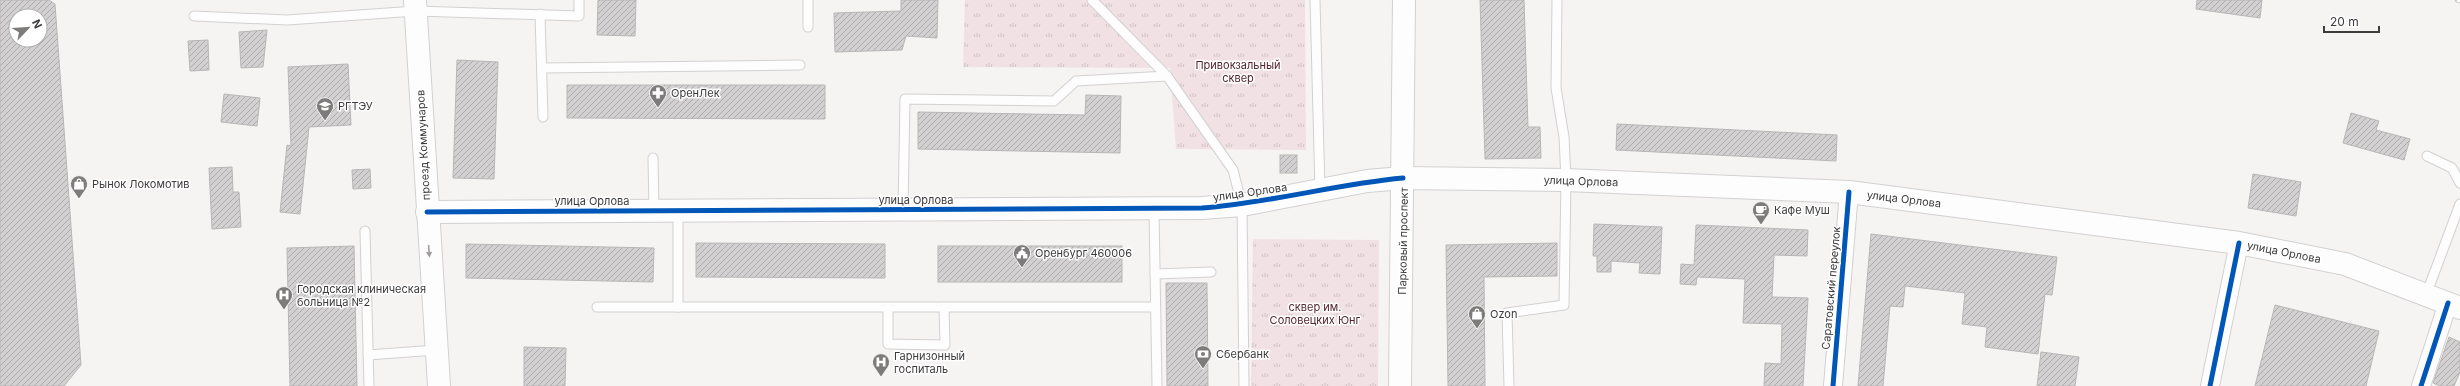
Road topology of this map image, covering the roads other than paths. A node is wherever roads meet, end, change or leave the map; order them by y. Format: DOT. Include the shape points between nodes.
graph roads {
  1 [pos="579,0"];
  2 [pos="808,0"];
  3 [pos="1092,0"];
  4 [pos="1315,0"];
  5 [pos="1404,0"];
  6 [pos="1557,0"];
  7 [pos="415,5"];
  8 [pos="540,14"];
  9 [pos="194,16"];
  10 [pos="808,27"];
  11 [pos="800,65"];
  12 [pos="542,68"];
  13 [pos="1167,76"];
  14 [pos="543,117"];
  15 [pos="2427,156"];
  16 [pos="653,158"];
  17 [pos="1404,178"];
  18 [pos="1566,180"];
  19 [pos="2460,183"];
  20 [pos="1320,190"];
  21 [pos="1849,192"];
  22 [pos="2460,204"];
  23 [pos="1242,205"];
  24 [pos="654,210"];
  25 [pos="678,210"];
  26 [pos="1154,210"];
  27 [pos="903,211"];
  28 [pos="427,212"];
  29 [pos="364,231"];
  30 [pos="2239,243"];
  31 [pos="1211,272"];
  32 [pos="1155,274"];
  33 [pos="2426,295"];
  34 [pos="888,306"];
  35 [pos="2454,306"];
  36 [pos="597,307"];
  37 [pos="678,307"];
  38 [pos="944,307"];
  39 [pos="1155,307"];
  40 [pos="436,350"];
  41 [pos="368,355"];
  42 [pos="369,386"];
  43 [pos="439,386"];
  44 [pos="1157,386"];
  45 [pos="1244,386"];
  46 [pos="1400,386"];
  47 [pos="1509,386"];
  48 [pos="1833,386"];
  49 [pos="2210,386"];
  50 [pos="2421,386"];
  1 -- 8 [label="lane" via="580,16"];
  2 -- 10 [label="lane"];
  3 -- 13 [label="lane"];
  4 -- 20 [label="lane"];
  5 -- 17 [label="main road, Парковый проспект"];
  6 -- 18 [label="lane" via="1556,88 1564,137"];
  7 -- 8 [label="lane"];
  7 -- 9 [label="lane" via="287,20"];
  7 -- 28 [label="main road, проезд Коммунаров"];
  8 -- 12 [label="lane"];
  11 -- 12 [label="lane"];
  12 -- 14 [label="lane"];
  13 -- 23 [label="lane" via="1233,170"];
  13 -- 27 [label="lane" via="1076,81 1054,101 905,99"];
  15 -- 19 [label="lane" via="2452,168"];
  16 -- 24 [label="lane"];
  17 -- 18 [label="main road, улица Орлова"];
  17 -- 20 [label="main road, улица Орлова" via="1367,181"];
  17 -- 46 [label="main road, Парковый проспект"];
  18 -- 21 [label="main road, улица Орлова"];
  18 -- 47 [label="lane" via="1564,305 1507,312"];
  20 -- 23 [label="main road, улица Орлова"];
  21 -- 30 [label="main road, улица Орлова"];
  21 -- 48 [label="street, Саратовский переулок"];
  22 -- 33 [label="lane"];
  23 -- 26 [label="main road, улица Орлова"];
  23 -- 45 [label="lane"];
  24 -- 25 [label="main road, улица Орлова"];
  24 -- 28 [label="main road, улица Орлова"];
  25 -- 27 [label="main road, улица Орлова"];
  25 -- 37 [label="lane"];
  26 -- 27 [label="main road, улица Орлова"];
  26 -- 32 [label="lane"];
  28 -- 40 [label="main road, проезд Коммунаров, one-way"];
  29 -- 41 [label="lane"];
  30 -- 33 [label="main road, улица Орлова" via="2345,264"];
  30 -- 49 [label="street"];
  31 -- 32 [label="lane"];
  32 -- 39 [label="lane"];
  33 -- 35 [label="main road, улица Орлова"];
  34 -- 37 [label="lane"];
  34 -- 38 [label="lane"];
  34 -- 38 [label="lane" via="888,344 945,345"];
  35 -- 50 [label="street"];
  36 -- 37 [label="lane"];
  38 -- 39 [label="lane"];
  39 -- 44 [label="lane"];
  40 -- 41 [label="lane"];
  40 -- 43 [label="main road, проезд Коммунаров"];
  41 -- 42 [label="lane"];
}
